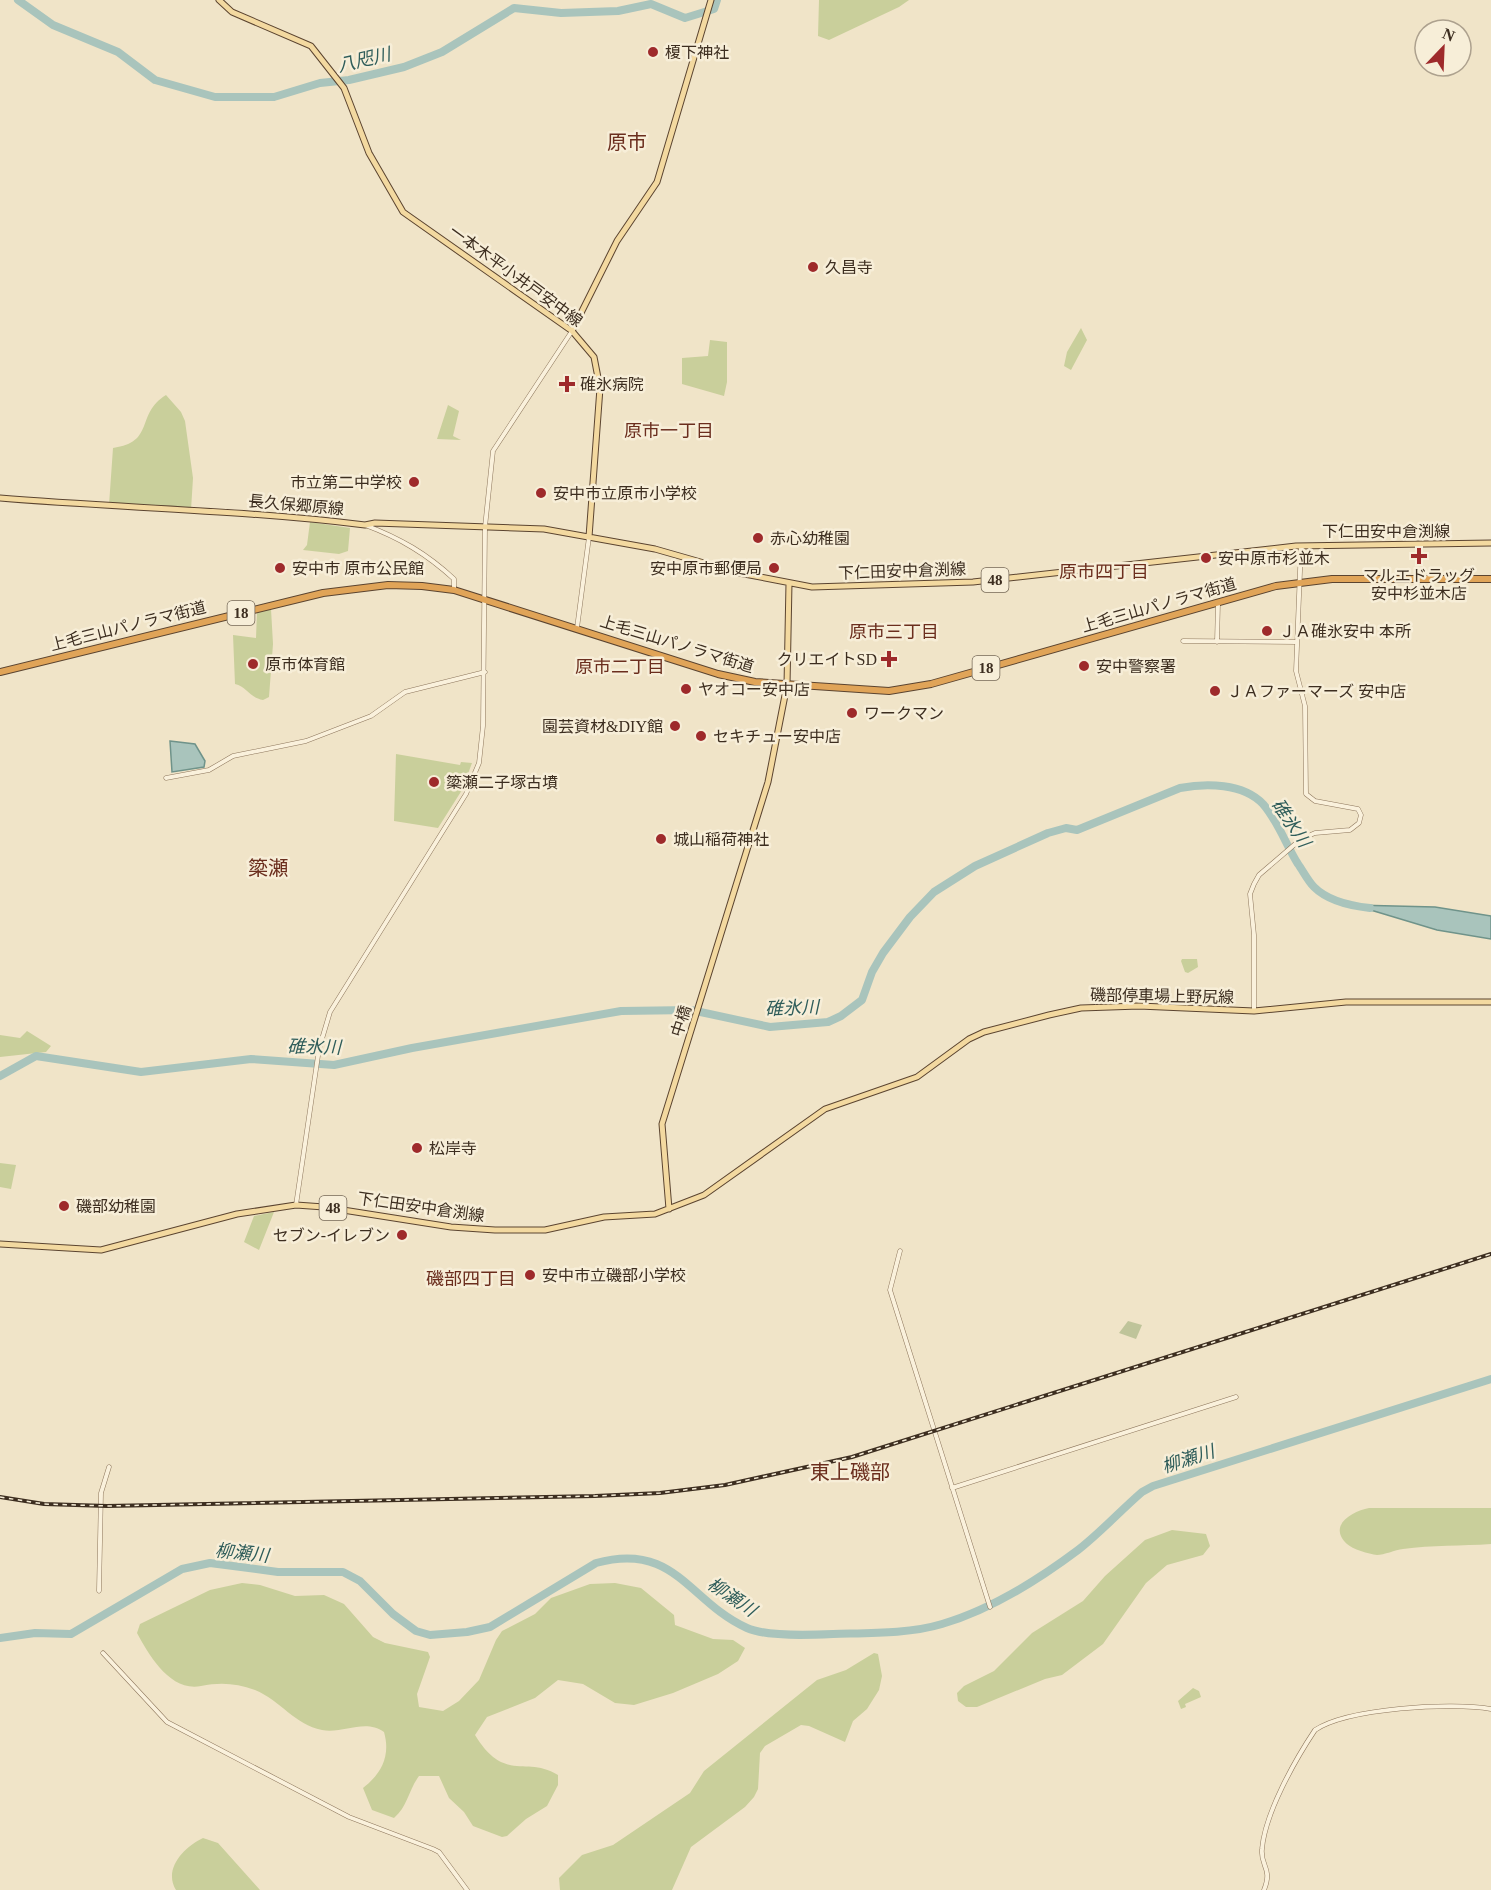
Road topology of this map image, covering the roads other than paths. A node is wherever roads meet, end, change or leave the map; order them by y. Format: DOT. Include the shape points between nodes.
graph roads {
  1 [pos="219,0"];
  2 [pos="711,0"];
  3 [pos="572,331"];
  4 [pos="0,498"];
  5 [pos="365,525"];
  6 [pos="485,527"];
  7 [pos="589,537"];
  8 [pos="1491,543"];
  9 [pos="1301,545"];
  10 [pos="1491,579"];
  11 [pos="1300,582"];
  12 [pos="789,584"];
  13 [pos="454,590"];
  14 [pos="486,598"];
  15 [pos="1218,603"];
  16 [pos="577,628"];
  17 [pos="1183,641"];
  18 [pos="1217,642"];
  19 [pos="1297,642"];
  20 [pos="0,672"];
  21 [pos="484,672"];
  22 [pos="787,685"];
  23 [pos="166,778"];
  24 [pos="1491,1002"];
  25 [pos="1254,1011"];
  26 [pos="296,1205"];
  27 [pos="669,1209"];
  28 [pos="0,1244"];
  29 [pos="900,1251"];
  30 [pos="1236,1397"];
  31 [pos="109,1467"];
  32 [pos="952,1488"];
  33 [pos="99,1591"];
  34 [pos="990,1607"];
  35 [pos="103,1653"];
  36 [pos="1491,1709"];
  37 [pos="467,1890"];
  38 [pos="1264,1890"];
  1 -- 3 [label="main road, 一本木平小井戸安中線" via="232,12 311,46 344,88 369,153 403,212"];
  2 -- 3 [label="main road" via="657,182 617,241"];
  3 -- 6 [label="street" via="496,444"];
  3 -- 7 [label="main road, 一本木平小井戸安中線" via="590,350 600,380"];
  4 -- 5 [label="main road, 長久保郷原線"];
  5 -- 6 [label="main road, 長久保郷原線"];
  5 -- 13 [label="street" via="410,545 436,562 454,579"];
  6 -- 7 [label="main road, 長久保郷原線" via="523,526"];
  6 -- 14 [label="street"];
  7 -- 12 [label="main road" via="655,549"];
  7 -- 16 [label="street"];
  8 -- 9 [label="main road, 下仁田安中倉渕線 / 48"];
  9 -- 11 [label="street"];
  9 -- 12 [label="main road, 下仁田安中倉渕線 / 48" via="973,582 833,587"];
  10 -- 11 [label="highway, 上毛三山パノラマ街道 / 18"];
  11 -- 15 [label="highway, 上毛三山パノラマ街道 / 18"];
  11 -- 19 [label="street"];
  12 -- 22 [label="main road"];
  13 -- 14 [label="highway, 上毛三山パノラマ街道 / 18"];
  13 -- 20 [label="highway, 上毛三山パノラマ街道 / 18" via="388,585 339,590"];
  14 -- 16 [label="highway, 上毛三山パノラマ街道 / 18"];
  14 -- 21 [label="street"];
  15 -- 18 [label="street"];
  15 -- 22 [label="highway, 上毛三山パノラマ街道 / 18" via="931,684 889,691"];
  16 -- 22 [label="highway, 上毛三山パノラマ街道 / 18" via="727,676"];
  17 -- 18 [label="street"];
  18 -- 19 [label="street"];
  19 -- 25 [label="street" via="1296,670 1305,706 1306,794 1315,801 1358,809 1361,815 1356,828 1315,832 1301,839 1259,875 1250,894"];
  21 -- 23 [label="street" via="405,692 370,716 306,741 233,756 208,770"];
  21 -- 26 [label="street" via="480,754 466,794 337,998 323,1030"];
  22 -- 27 [label="main road, 中橋" via="768,782 662,1130"];
  24 -- 25 [label="main road, 磯部停車場上野尻線" via="1332,1002"];
  25 -- 27 [label="main road, 磯部停車場上野尻線" via="1139,1006 1081,1008 984,1032 917,1077 825,1109 704,1195"];
  26 -- 27 [label="main road, 下仁田安中倉渕線 / 48" via="495,1230 553,1229 604,1217 644,1216"];
  26 -- 28 [label="main road, 下仁田安中倉渕線 / 48" via="237,1214 101,1250"];
  29 -- 32 [label="street" via="890,1290"];
  30 -- 32 [label="street"];
  31 -- 33 [label="street" via="101,1493"];
  32 -- 34 [label="street"];
  35 -- 37 [label="street" via="167,1722 349,1817 439,1852"];
  36 -- 38 [label="street" via="1459,1705 1377,1713 1315,1730 1269,1818 1262,1849 1268,1876"];
}
